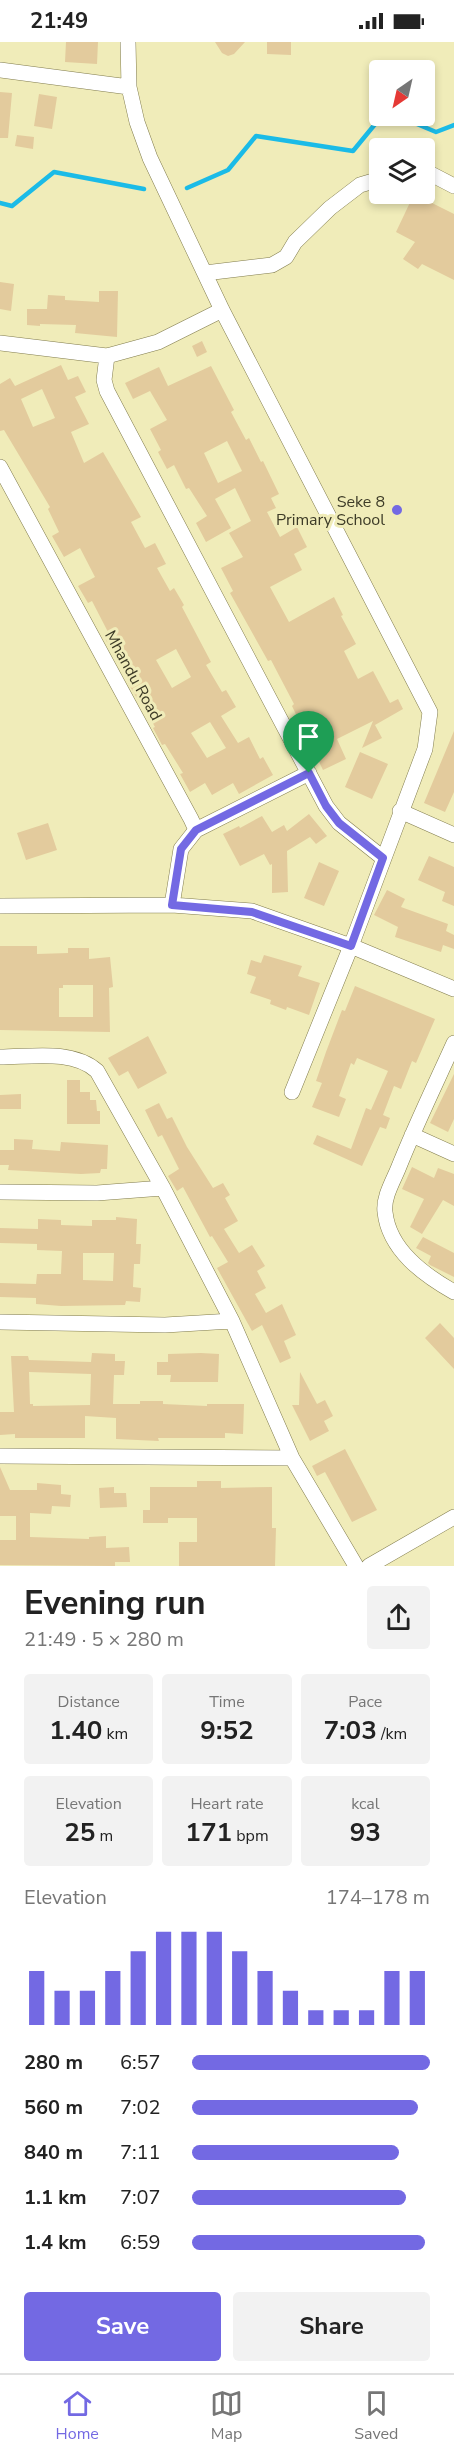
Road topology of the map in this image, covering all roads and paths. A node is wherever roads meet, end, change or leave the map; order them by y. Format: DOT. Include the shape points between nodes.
graph roads {
  1 [pos="128,42"];
  2 [pos="0,70"];
  3 [pos="129,87"];
  4 [pos="435,176"];
  5 [pos="369,182"];
  6 [pos="454,186"];
  7 [pos="205,273"];
  8 [pos="222,310"];
  9 [pos="0,344"];
  10 [pos="106,356"];
  11 [pos="0,467"];
  12 [pos="309,773"];
  13 [pos="400,811"];
  14 [pos="196,830"];
  15 [pos="454,835"];
  16 [pos="383,858"];
  17 [pos="172,905"];
  18 [pos="0,906"];
  19 [pos="351,946"];
  20 [pos="454,989"];
  21 [pos="454,1043"];
  22 [pos="0,1057"];
  23 [pos="292,1092"];
  24 [pos="412,1135"];
  25 [pos="454,1154"];
  26 [pos="163,1188"];
  27 [pos="0,1192"];
  28 [pos="454,1293"];
  29 [pos="232,1321"];
  30 [pos="0,1323"];
  31 [pos="0,1456"];
  32 [pos="292,1458"];
  33 [pos="454,1517"];
  34 [pos="356,1566"];
  35 [pos="369,1566"];
  1 -- 3 [label="street"];
  2 -- 3 [label="street"];
  3 -- 7 [label="street" via="150,158"];
  4 -- 6 [label="street"];
  5 -- 7 [label="street" via="330,208 295,242 286,257 272,265"];
  7 -- 8 [label="street"];
  8 -- 10 [label="street" via="158,342"];
  8 -- 13 [label="street" via="430,712 425,749"];
  9 -- 10 [label="street"];
  10 -- 12 [label="street" via="107,391"];
  11 -- 14 [label="street, Mhandu Road"];
  12 -- 14 [label="street"];
  12 -- 16 [label="street" via="339,823"];
  13 -- 15 [label="street"];
  13 -- 16 [label="street"];
  14 -- 17 [label="street" via="181,849"];
  16 -- 19 [label="street"];
  17 -- 18 [label="street"];
  17 -- 19 [label="street" via="252,912"];
  19 -- 20 [label="street"];
  19 -- 23 [label="street"];
  21 -- 24 [label="street"];
  22 -- 26 [label="street" via="60,1057 88,1063 97,1071"];
  24 -- 25 [label="street"];
  24 -- 28 [label="street" via="385,1212 396,1245 423,1272"];
  26 -- 27 [label="street" via="97,1193"];
  26 -- 29 [label="street"];
  29 -- 30 [label="street" via="165,1325"];
  29 -- 32 [label="street"];
  31 -- 32 [label="street"];
  32 -- 34 [label="street"];
  33 -- 35 [label="street"];
}
